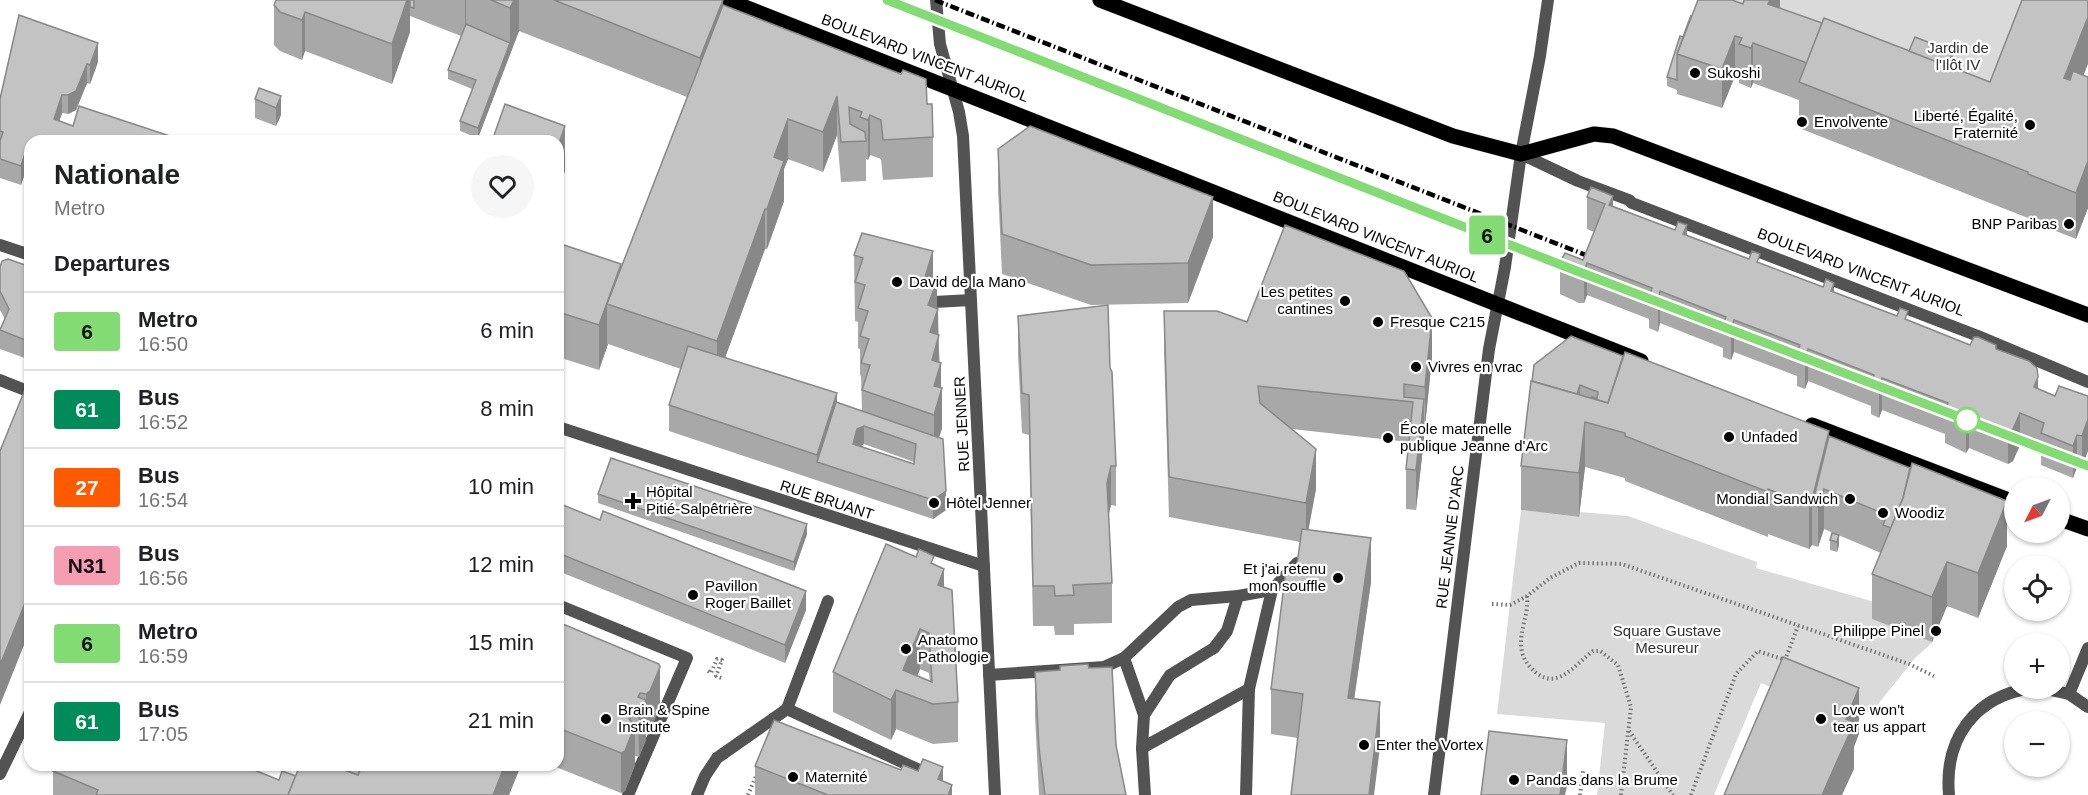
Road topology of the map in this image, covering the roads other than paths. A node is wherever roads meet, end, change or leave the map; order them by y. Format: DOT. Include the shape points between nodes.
graph roads {
  1 [pos="727,0"];
  2 [pos="936,0"];
  3 [pos="1100,0"];
  4 [pos="1548,0"];
  5 [pos="951,89"];
  6 [pos="1521,154"];
  7 [pos="0,245"];
  8 [pos="24,253"];
  9 [pos="971,300"];
  10 [pos="934,302"];
  11 [pos="1498,304"];
  12 [pos="2088,315"];
  13 [pos="1657,367"];
  14 [pos="0,380"];
  15 [pos="2088,382"];
  16 [pos="24,390"];
  17 [pos="1802,422"];
  18 [pos="564,429"];
  19 [pos="2004,498"];
  20 [pos="2070,523"];
  21 [pos="2088,529"];
  22 [pos="1297,563"];
  23 [pos="984,566"];
  24 [pos="1272,590"];
  25 [pos="1238,596"];
  26 [pos="828,601"];
  27 [pos="564,607"];
  28 [pos="2088,648"];
  29 [pos="1124,658"];
  30 [pos="989,675"];
  31 [pos="1249,689"];
  32 [pos="2070,692"];
  33 [pos="2070,695"];
  34 [pos="2004,696"];
  35 [pos="2088,707"];
  36 [pos="788,709"];
  37 [pos="1144,715"];
  38 [pos="24,724"];
  39 [pos="1142,748"];
  40 [pos="0,774"];
  41 [pos="928,774"];
  42 [pos="628,795"];
  43 [pos="697,795"];
  44 [pos="995,795"];
  45 [pos="1145,795"];
  46 [pos="1246,795"];
  47 [pos="1434,795"];
  48 [pos="1949,795"];
  1 -- 5 [label="main road, BOULEVARD VINCENT AURIOL"];
  2 -- 5 [label="street, RUE JENNER" via="940,44"];
  3 -- 6 [label="main road, BOULEVARD VINCENT AURIOL" via="1453,136"];
  4 -- 6 [label="street, RUE JEANNE D'ARC"];
  5 -- 9 [label="street, RUE JENNER" via="963,136"];
  5 -- 11 [label="main road, BOULEVARD VINCENT AURIOL"];
  6 -- 11 [label="street, RUE JEANNE D'ARC"];
  6 -- 12 [label="main road" via="1594,134 1613,136"];
  6 -- 15 [label="street, BOULEVARD VINCENT AURIOL" via="1632,203"];
  7 -- 8 [label="street"];
  9 -- 10 [label="street"];
  9 -- 23 [label="street, RUE JENNER"];
  11 -- 13 [label="main road, BOULEVARD VINCENT AURIOL"];
  11 -- 47 [label="street, RUE JEANNE D'ARC" via="1489,349"];
  14 -- 16 [label="street"];
  17 -- 19 [label="main road"];
  18 -- 23 [label="street, RUE BRUANT"];
  20 -- 21 [label="main road"];
  22 -- 24 [label="street"];
  23 -- 30 [label="street, RUE JENNER"];
  24 -- 25 [label="street"];
  24 -- 31 [label="street"];
  25 -- 29 [label="street" via="1191,600 1178,607"];
  25 -- 37 [label="street" via="1227,631 1214,648 1170,675"];
  26 -- 36 [label="street"];
  27 -- 42 [label="street" via="687,658"];
  28 -- 32 [label="street"];
  29 -- 30 [label="street" via="1104,667"];
  29 -- 37 [label="street"];
  30 -- 44 [label="street, RUE JENNER"];
  31 -- 39 [label="street"];
  31 -- 46 [label="street"];
  33 -- 35 [label="street"];
  34 -- 48 [label="street" via="1971,718 1956,741 1948,766"];
  36 -- 41 [label="street"];
  36 -- 43 [label="street" via="717,759"];
  37 -- 39 [label="street"];
  38 -- 40 [label="street"];
  39 -- 45 [label="street"];
}
